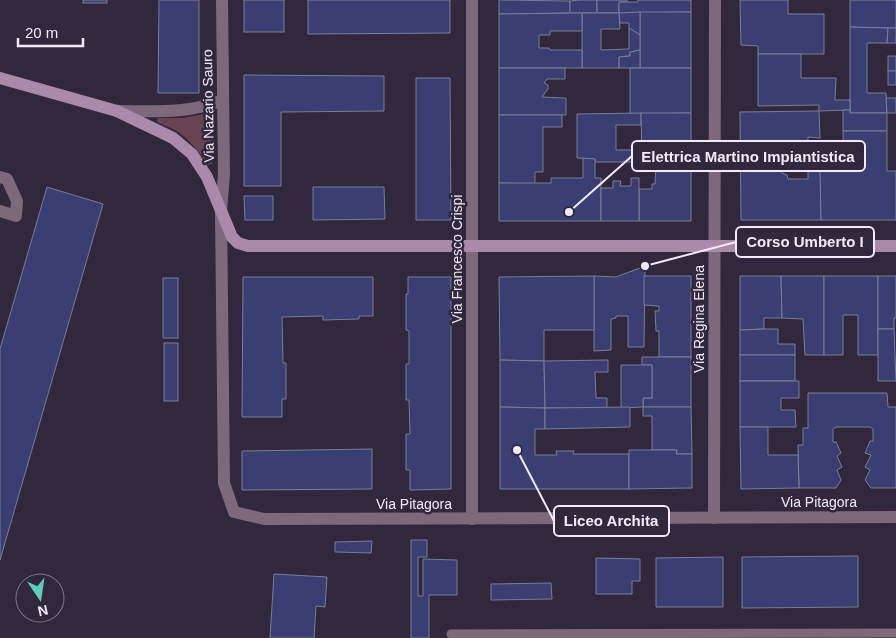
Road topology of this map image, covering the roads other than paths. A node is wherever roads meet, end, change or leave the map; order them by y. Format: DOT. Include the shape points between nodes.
graph roads {
  1 [pos="222,0"];
  2 [pos="472,0"];
  3 [pos="715,0"];
  4 [pos="0,78"];
  5 [pos="223,100"];
  6 [pos="117,111"];
  7 [pos="0,177"];
  8 [pos="0,211"];
  9 [pos="221,212"];
  10 [pos="472,246"];
  11 [pos="714,246"];
  12 [pos="896,246"];
  13 [pos="896,517"];
  14 [pos="714,518"];
  15 [pos="472,519"];
  16 [pos="896,632"];
  17 [pos="451,634"];
  1 -- 5 [label="street, Via Nazario Sauro"];
  2 -- 10 [label="street, Via Francesco Crispi"];
  3 -- 11 [label="street, Via Regina Elena"];
  4 -- 6 [label="main road"];
  5 -- 6 [label="street" via="208,106"];
  5 -- 9 [label="street, Via Nazario Sauro"];
  6 -- 9 [label="main road" via="173,138 192,154 207,177"];
  7 -- 8 [label="street" via="7,179 17,201 16,216"];
  9 -- 10 [label="main road" via="232,237 248,246"];
  9 -- 15 [label="street, Via Pitagora" via="224,482 234,512 264,519"];
  10 -- 11 [label="main road"];
  10 -- 15 [label="street, Via Francesco Crispi"];
  11 -- 12 [label="main road"];
  11 -- 14 [label="street, Via Regina Elena"];
  13 -- 14 [label="street, Via Pitagora"];
  14 -- 15 [label="street, Via Pitagora"];
  16 -- 17 [label="lane"];
}
